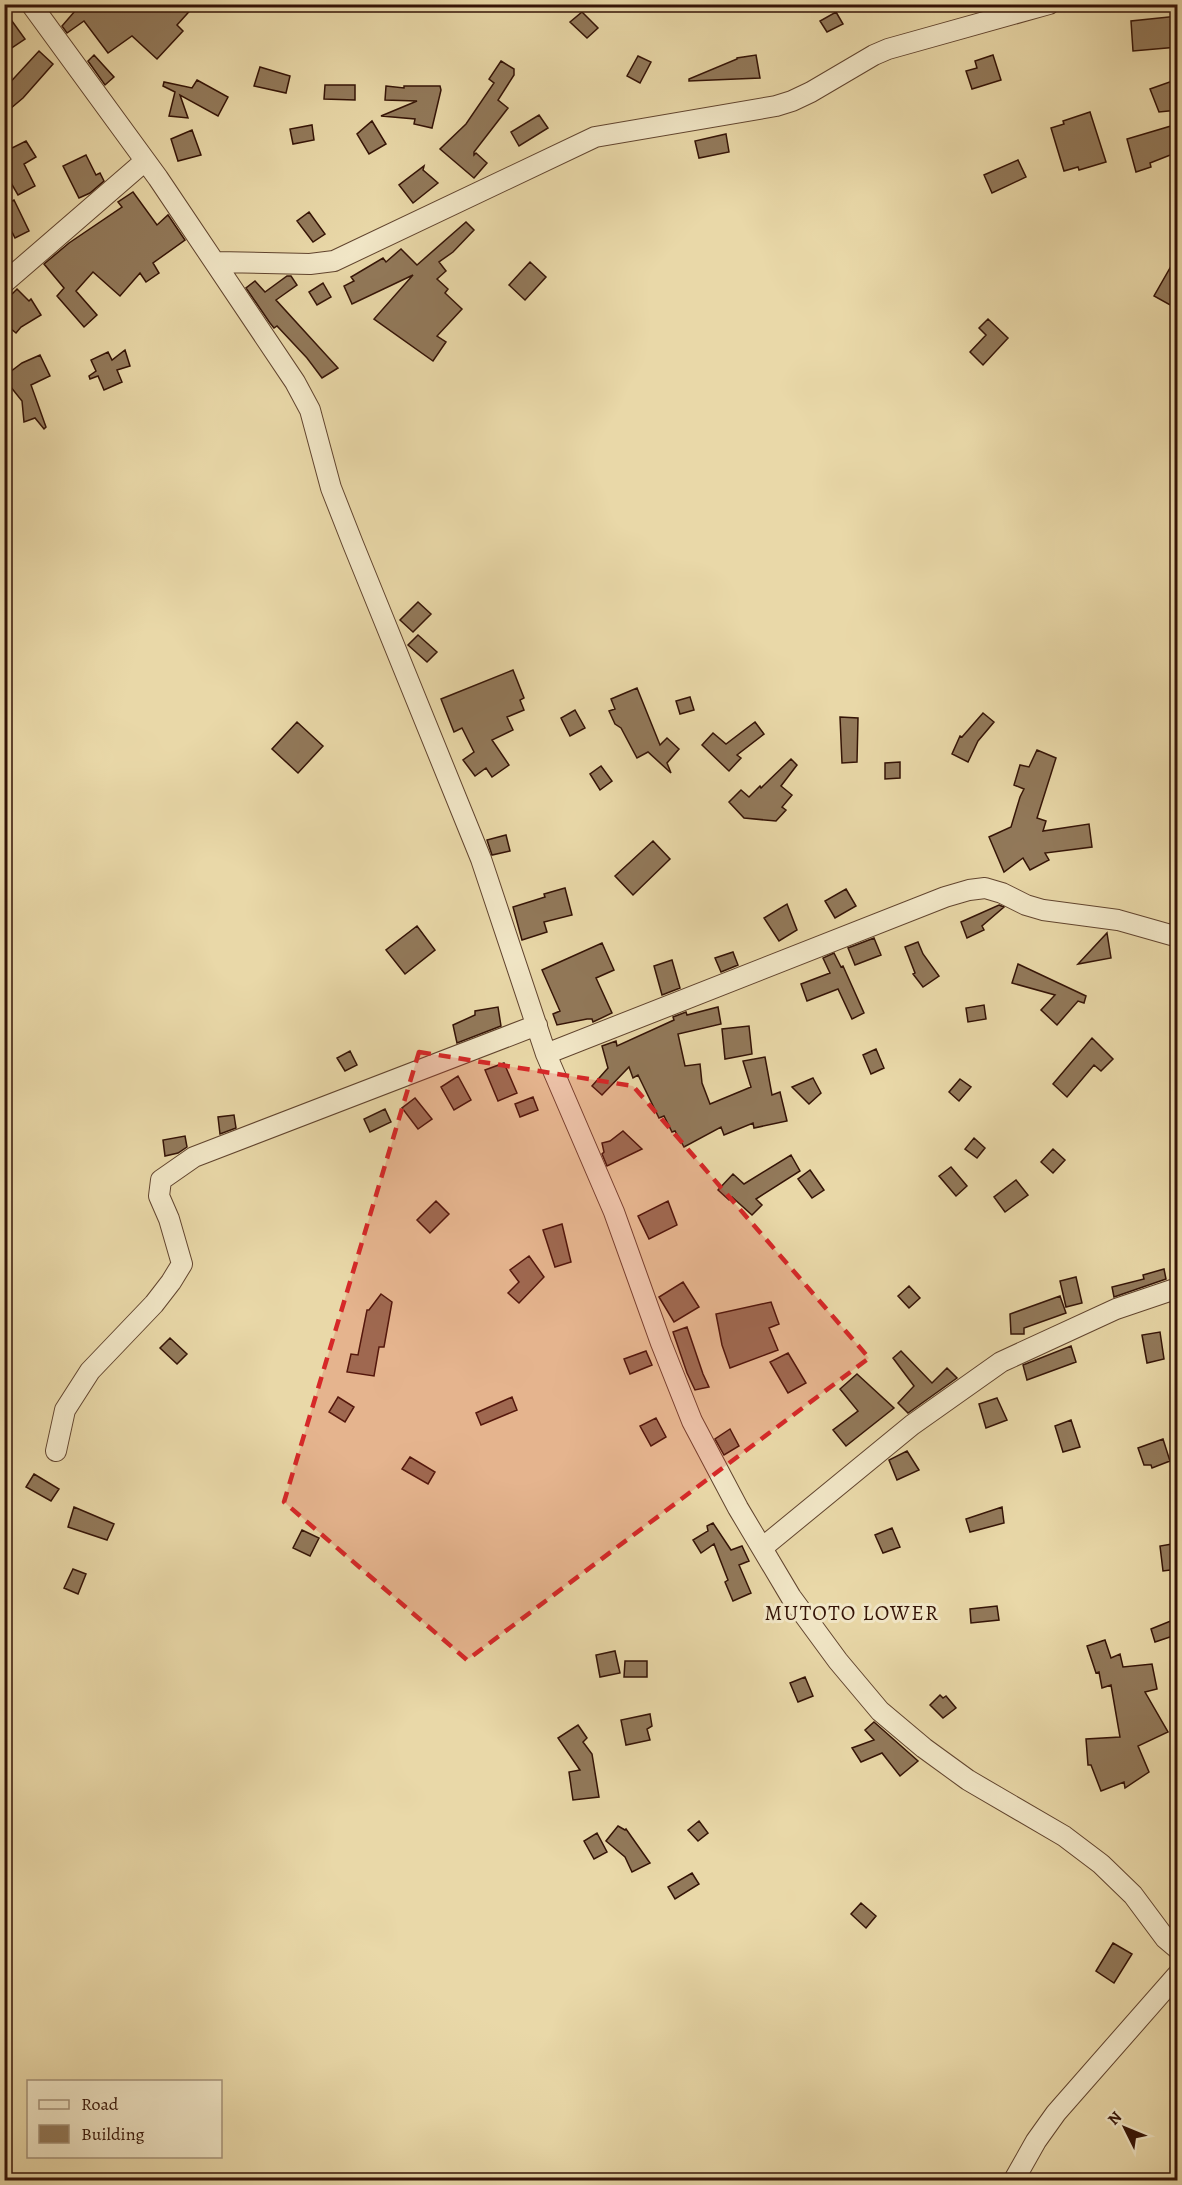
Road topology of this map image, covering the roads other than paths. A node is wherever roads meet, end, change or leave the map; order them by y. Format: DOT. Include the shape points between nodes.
graph roads {
  1 [pos="31,4"];
  2 [pos="1049,4"];
  3 [pos="145,161"];
  4 [pos="216,262"];
  5 [pos="4,283"];
  6 [pos="1178,937"];
  7 [pos="537,1025"];
  8 [pos="546,1054"];
  9 [pos="1178,1288"];
  10 [pos="56,1451"];
  11 [pos="762,1548"];
  12 [pos="1178,1949"];
  13 [pos="1178,1974"];
  14 [pos="1014,2181"];
  1 -- 3 [label="street"];
  2 -- 4 [label="street" via="888,49 776,106 595,137 334,261"];
  3 -- 4 [label="street"];
  3 -- 5 [label="street"];
  4 -- 7 [label="street" via="310,410 331,488 481,859"];
  6 -- 8 [label="street" via="1118,920 1043,910 985,888 969,890"];
  7 -- 8 [label="street"];
  7 -- 10 [label="street" via="194,1157 161,1180 159,1196 182,1264 154,1304 90,1371 65,1410"];
  8 -- 11 [label="street" via="614,1212 692,1421"];
  9 -- 11 [label="street" via="1116,1309 1001,1362 912,1425"];
  11 -- 12 [label="street" via="791,1597 880,1711 968,1780 1064,1836 1101,1864 1133,1894"];
  13 -- 14 [label="street" via="1056,2113"];
}
